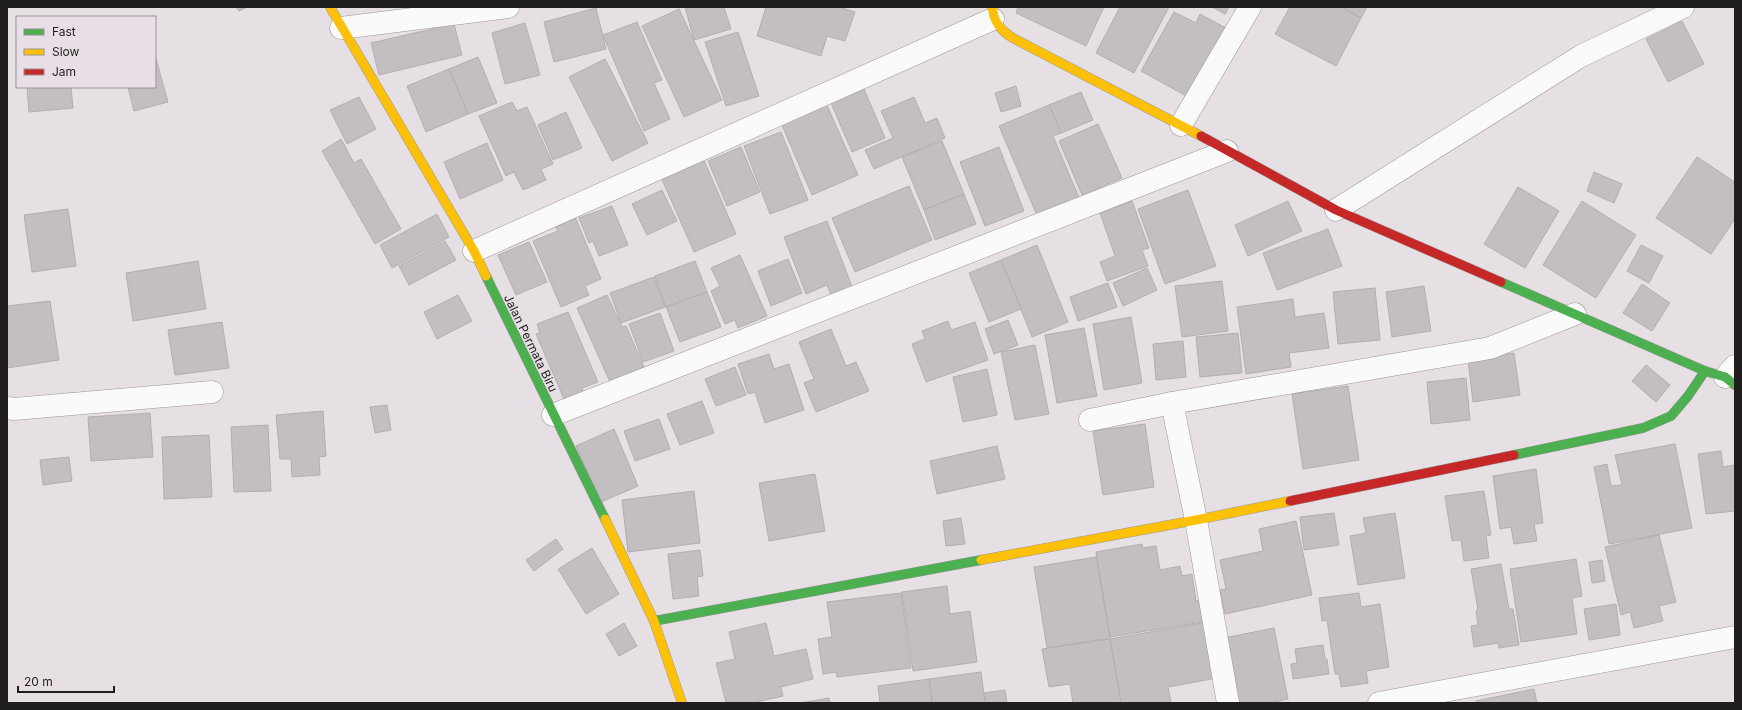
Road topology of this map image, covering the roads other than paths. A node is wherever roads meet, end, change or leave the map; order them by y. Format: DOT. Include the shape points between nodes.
graph roads {
  1 [pos="330,7"];
  2 [pos="508,7"];
  3 [pos="1250,7"];
  4 [pos="1683,7"];
  5 [pos="993,13"];
  6 [pos="341,28"];
  7 [pos="1181,125"];
  8 [pos="1227,151"];
  9 [pos="1336,210"];
  10 [pos="474,251"];
  11 [pos="1575,314"];
  12 [pos="1725,375"];
  13 [pos="212,392"];
  14 [pos="1172,403"];
  15 [pos="7,408"];
  16 [pos="553,415"];
  17 [pos="1090,420"];
  18 [pos="1196,520"];
  19 [pos="654,621"];
  20 [pos="1735,637"];
  21 [pos="682,703"];
  22 [pos="1228,703"];
  23 [pos="1379,703"];
  1 -- 6 [label="street, Jalan Permata Biru"];
  2 -- 6 [label="street"];
  3 -- 7 [label="street"];
  4 -- 9 [label="street" via="1581,56"];
  5 -- 7 [label="street" via="1003,32 1013,38"];
  5 -- 10 [label="street"];
  6 -- 10 [label="street, Jalan Permata Biru"];
  7 -- 8 [label="street"];
  8 -- 9 [label="street"];
  8 -- 16 [label="street"];
  9 -- 11 [label="street"];
  10 -- 16 [label="street, Jalan Permata Biru"];
  11 -- 12 [label="street"];
  11 -- 14 [label="street" via="1490,348"];
  12 -- 18 [label="street" via="1688,396 1671,416 1643,428"];
  13 -- 15 [label="street"];
  14 -- 17 [label="street"];
  14 -- 18 [label="street"];
  16 -- 19 [label="street, Jalan Permata Biru"];
  18 -- 19 [label="street"];
  18 -- 22 [label="street"];
  19 -- 21 [label="street, Jalan Permata Biru"];
  20 -- 23 [label="street"];
}
